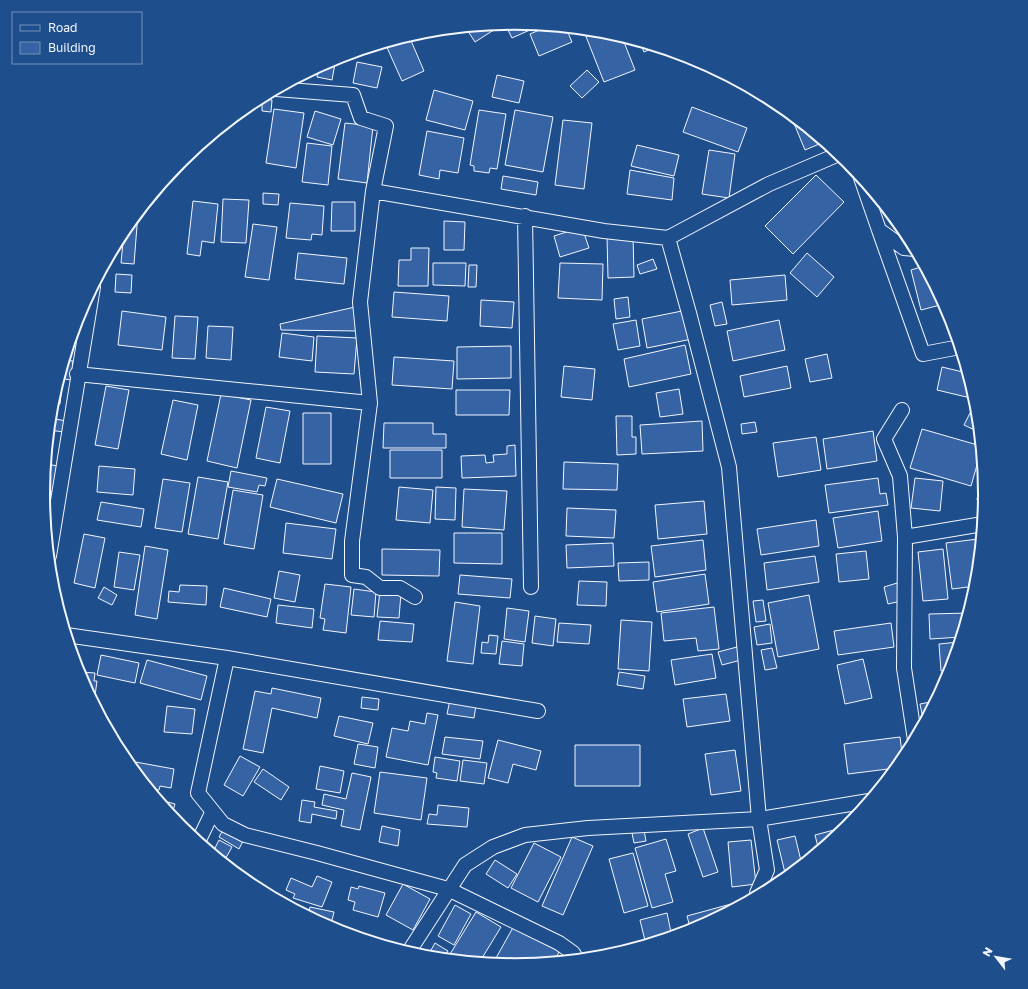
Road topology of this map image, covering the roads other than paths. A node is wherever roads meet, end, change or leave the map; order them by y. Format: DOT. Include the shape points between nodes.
graph roads {
  1 [pos="286,90"];
  2 [pos="832,157"];
  3 [pos="373,191"];
  4 [pos="866,191"];
  5 [pos="525,216"];
  6 [pos="879,230"];
  7 [pos="668,238"];
  8 [pos="908,248"];
  9 [pos="89,307"];
  10 [pos="955,349"];
  11 [pos="77,374"];
  12 [pos="370,403"];
  13 [pos="902,410"];
  14 [pos="978,525"];
  15 [pos="51,536"];
  16 [pos="905,537"];
  17 [pos="531,587"];
  18 [pos="415,597"];
  19 [pos="71,636"];
  20 [pos="227,658"];
  21 [pos="538,711"];
  22 [pos="914,731"];
  23 [pos="862,802"];
  24 [pos="212,812"];
  25 [pos="759,819"];
  26 [pos="200,837"];
  27 [pos="448,889"];
  28 [pos="760,889"];
  29 [pos="412,947"];
  30 [pos="574,955"];
  1 -- 3 [label="street" via="353,95 361,118 386,126"];
  2 -- 7 [label="street" via="769,184"];
  3 -- 5 [label="street"];
  3 -- 12 [label="street" via="360,302"];
  4 -- 6 [label="street"];
  5 -- 7 [label="street" via="604,231"];
  5 -- 17 [label="street"];
  6 -- 8 [label="street"];
  6 -- 10 [label="street" via="923,354"];
  7 -- 25 [label="street" via="729,467"];
  9 -- 11 [label="street"];
  11 -- 12 [label="street"];
  11 -- 15 [label="street"];
  12 -- 18 [label="street" via="352,541 352,575 366,577 380,588 400,588"];
  13 -- 16 [label="street" via="884,439 900,476"];
  14 -- 16 [label="street"];
  16 -- 22 [label="street" via="904,668"];
  19 -- 20 [label="street"];
  20 -- 21 [label="street"];
  20 -- 24 [label="street" via="198,793"];
  23 -- 25 [label="street"];
  24 -- 26 [label="street"];
  24 -- 27 [label="street" via="223,824 245,835"];
  25 -- 27 [label="street" via="588,828 526,835 493,847 465,865"];
  25 -- 28 [label="street" via="767,870"];
  27 -- 29 [label="street"];
  27 -- 30 [label="street" via="559,943"];
}
